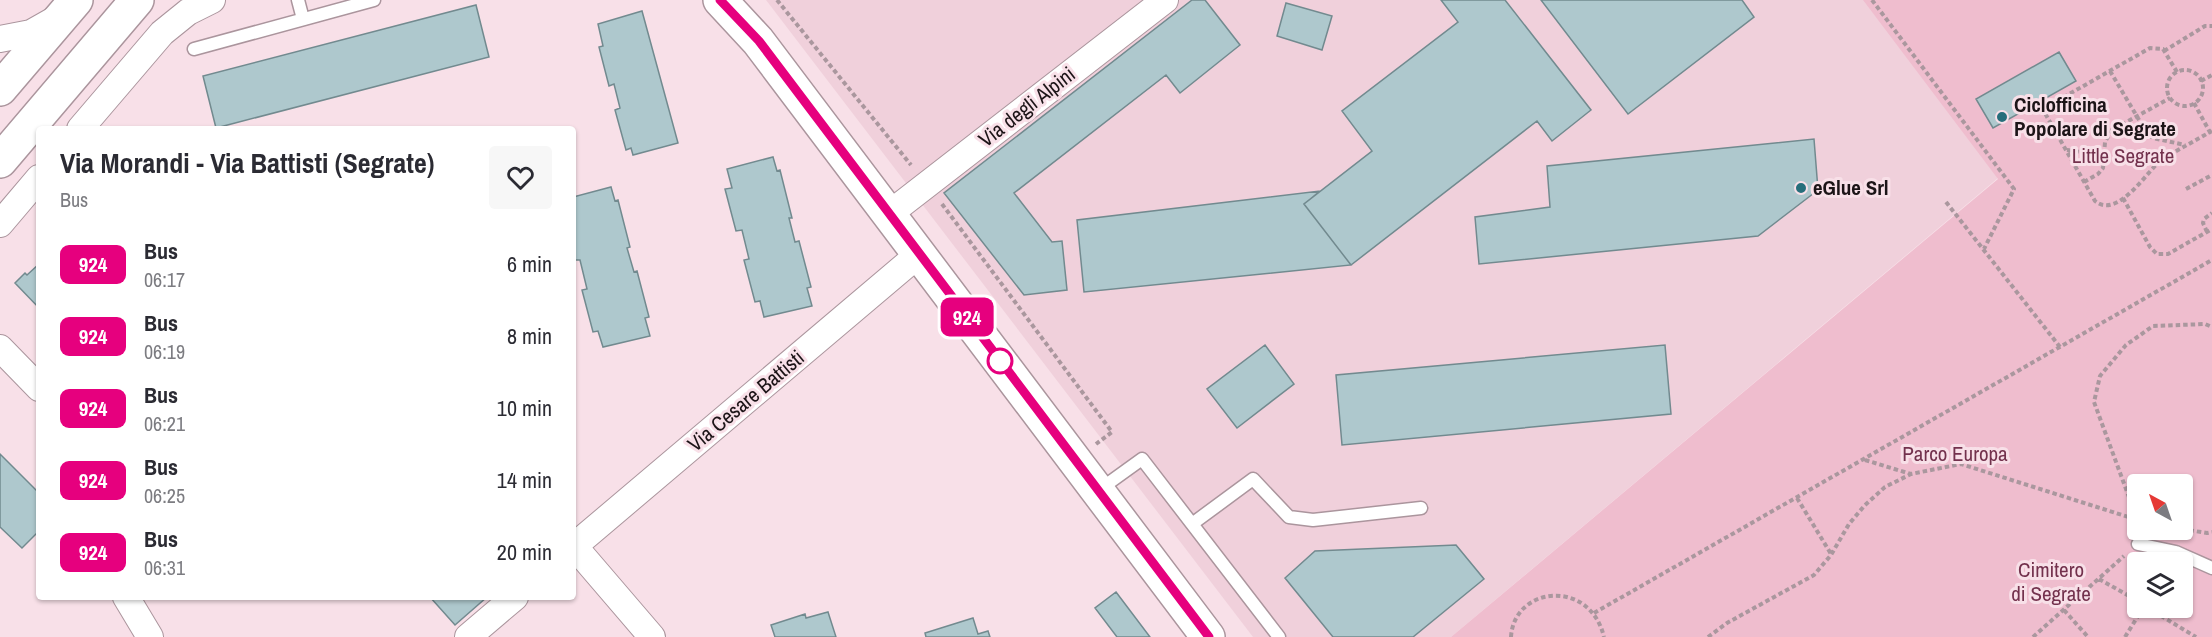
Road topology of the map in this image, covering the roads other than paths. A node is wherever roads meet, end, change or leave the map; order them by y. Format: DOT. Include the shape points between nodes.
graph roads {
  1 [pos="137,0"];
  2 [pos="212,0"];
  3 [pos="298,0"];
  4 [pos="374,0"];
  5 [pos="720,0"];
  6 [pos="1165,0"];
  7 [pos="72,4"];
  8 [pos="303,19"];
  9 [pos="0,39"];
  10 [pos="194,49"];
  11 [pos="0,89"];
  12 [pos="84,126"];
  13 [pos="0,161"];
  14 [pos="36,182"];
  15 [pos="889,214"];
  16 [pos="0,224"];
  17 [pos="919,254"];
  18 [pos="0,348"];
  19 [pos="36,385"];
  20 [pos="1098,490"];
  21 [pos="1421,508"];
  22 [pos="1192,524"];
  23 [pos="2138,544"];
  24 [pos="576,545"];
  25 [pos="576,549"];
  26 [pos="2212,568"];
  27 [pos="128,600"];
  28 [pos="511,600"];
  29 [pos="150,637"];
  30 [pos="468,637"];
  31 [pos="652,637"];
  32 [pos="1209,637"];
  33 [pos="1279,637"];
  1 -- 13 [label="street"];
  2 -- 12 [label="street" via="188,12 162,33"];
  3 -- 8 [label="lane"];
  4 -- 8 [label="lane"];
  5 -- 15 [label="street" via="759,41"];
  6 -- 15 [label="street, Via degli Alpini"];
  7 -- 9 [label="street" via="31,33"];
  7 -- 11 [label="street"];
  8 -- 10 [label="lane"];
  14 -- 16 [label="street"];
  15 -- 17 [label="street"];
  17 -- 20 [label="street"];
  17 -- 24 [label="street, Via Cesare Battisti"];
  18 -- 19 [label="street"];
  20 -- 22 [label="lane" via="1142,459"];
  20 -- 32 [label="street"];
  21 -- 22 [label="lane" via="1313,520 1289,517 1253,479"];
  22 -- 33 [label="lane"];
  23 -- 26 [label="lane" via="2176,552"];
  25 -- 31 [label="street"];
  27 -- 29 [label="street"];
  28 -- 30 [label="street"];
}
